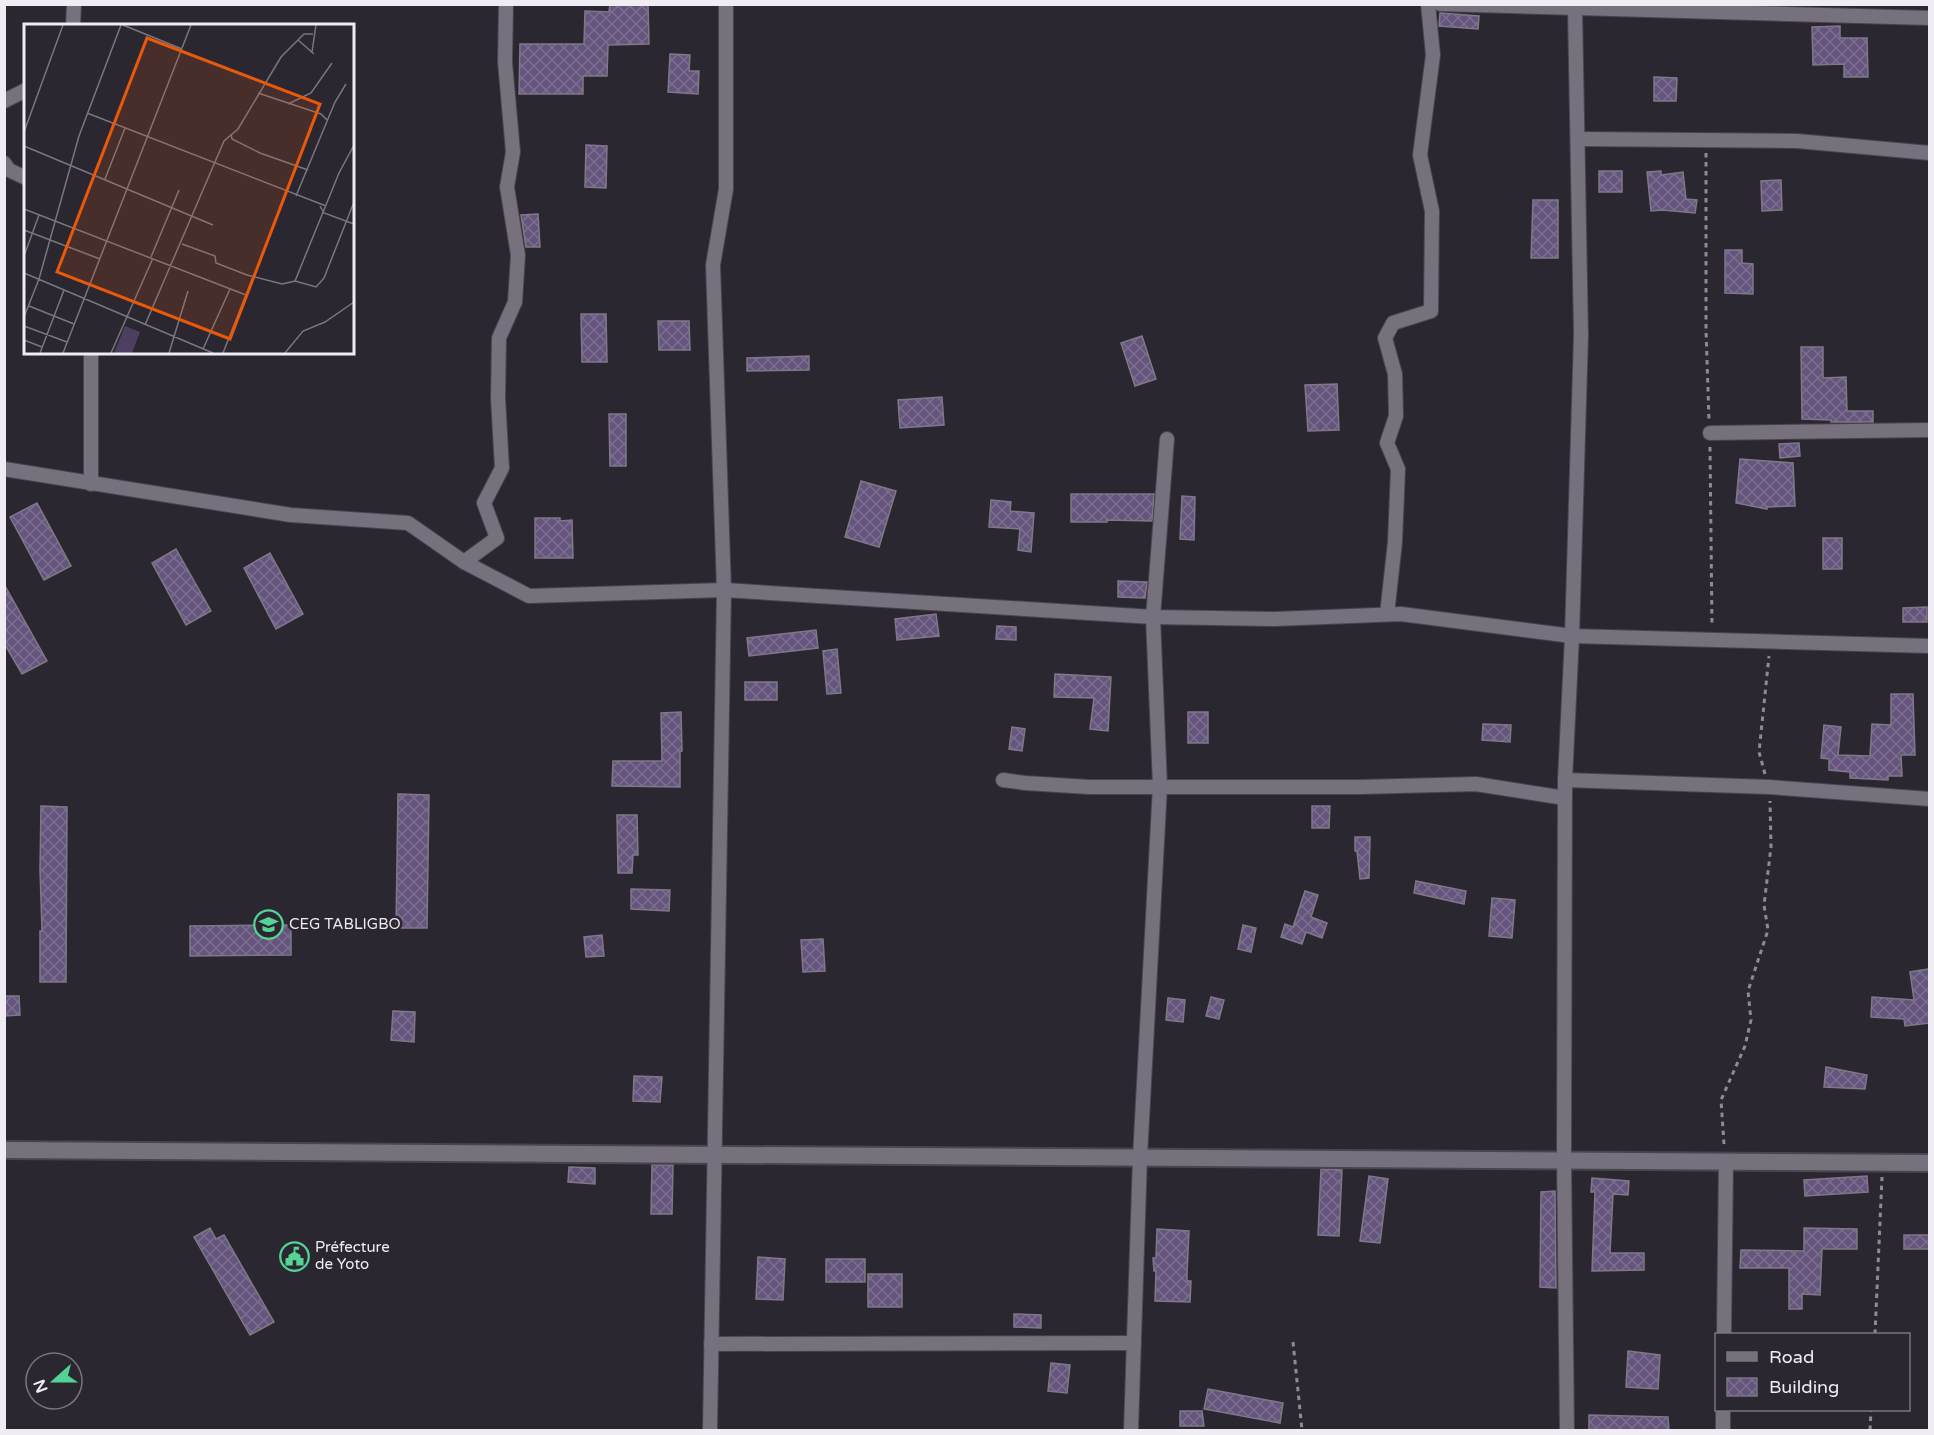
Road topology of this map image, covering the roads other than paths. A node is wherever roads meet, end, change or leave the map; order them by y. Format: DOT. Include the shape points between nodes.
graph roads {
  1 [pos="74,4"];
  2 [pos="506,4"];
  3 [pos="726,4"];
  4 [pos="1428,4"];
  5 [pos="1440,4"];
  6 [pos="1575,9"];
  7 [pos="1929,18"];
  8 [pos="73,24"];
  9 [pos="24,91"];
  10 [pos="4,101"];
  11 [pos="1578,139"];
  12 [pos="1929,153"];
  13 [pos="4,163"];
  14 [pos="24,177"];
  15 [pos="90,354"];
  16 [pos="1929,430"];
  17 [pos="1710,433"];
  18 [pos="1167,439"];
  19 [pos="4,469"];
  20 [pos="91,484"];
  21 [pos="464,562"];
  22 [pos="724,590"];
  23 [pos="1387,614"];
  24 [pos="1153,617"];
  25 [pos="1572,636"];
  26 [pos="1929,646"];
  27 [pos="1003,780"];
  28 [pos="1565,780"];
  29 [pos="1160,786"];
  30 [pos="1565,798"];
  31 [pos="1929,798"];
  32 [pos="4,1150"];
  33 [pos="714,1155"];
  34 [pos="1140,1158"];
  35 [pos="1564,1160"];
  36 [pos="1725,1161"];
  37 [pos="1929,1162"];
  38 [pos="1724,1333"];
  39 [pos="1134,1343"];
  40 [pos="711,1344"];
  41 [pos="1723,1411"];
  42 [pos="710,1431"];
  43 [pos="1131,1431"];
  44 [pos="1567,1431"];
  45 [pos="1723,1431"];
  1 -- 8 [label="street"];
  2 -- 21 [label="street" via="505,62 513,152 507,187 518,255 515,302 499,338 502,468 484,503 496,538"];
  3 -- 22 [label="street" via="726,189 713,265"];
  4 -- 23 [label="street" via="1433,55 1420,155 1432,211 1431,311 1393,323 1385,338 1395,374 1396,416 1387,444 1398,469"];
  5 -- 6 [label="street"];
  6 -- 7 [label="street"];
  6 -- 11 [label="street"];
  9 -- 10 [label="street"];
  11 -- 12 [label="street" via="1797,141"];
  11 -- 25 [label="street" via="1581,335"];
  13 -- 14 [label="street"];
  15 -- 20 [label="street"];
  16 -- 17 [label="street"];
  18 -- 24 [label="street"];
  19 -- 20 [label="street"];
  20 -- 21 [label="street" via="291,515 408,523"];
  21 -- 22 [label="street" via="529,596"];
  22 -- 24 [label="street"];
  22 -- 33 [label="street"];
  23 -- 24 [label="street" via="1275,620"];
  23 -- 25 [label="street"];
  24 -- 29 [label="street"];
  25 -- 26 [label="street"];
  25 -- 28 [label="street"];
  27 -- 29 [label="street" via="1089,787"];
  28 -- 30 [label="street"];
  28 -- 31 [label="street" via="1769,787"];
  29 -- 30 [label="street" via="1476,784"];
  29 -- 34 [label="street"];
  30 -- 35 [label="street"];
  32 -- 33 [label="street"];
  33 -- 34 [label="street"];
  33 -- 40 [label="street"];
  34 -- 35 [label="street"];
  34 -- 39 [label="street"];
  35 -- 36 [label="street"];
  35 -- 44 [label="street"];
  36 -- 37 [label="street"];
  36 -- 38 [label="street"];
  39 -- 40 [label="street"];
  39 -- 43 [label="street"];
  40 -- 42 [label="street"];
  41 -- 45 [label="street"];
}
